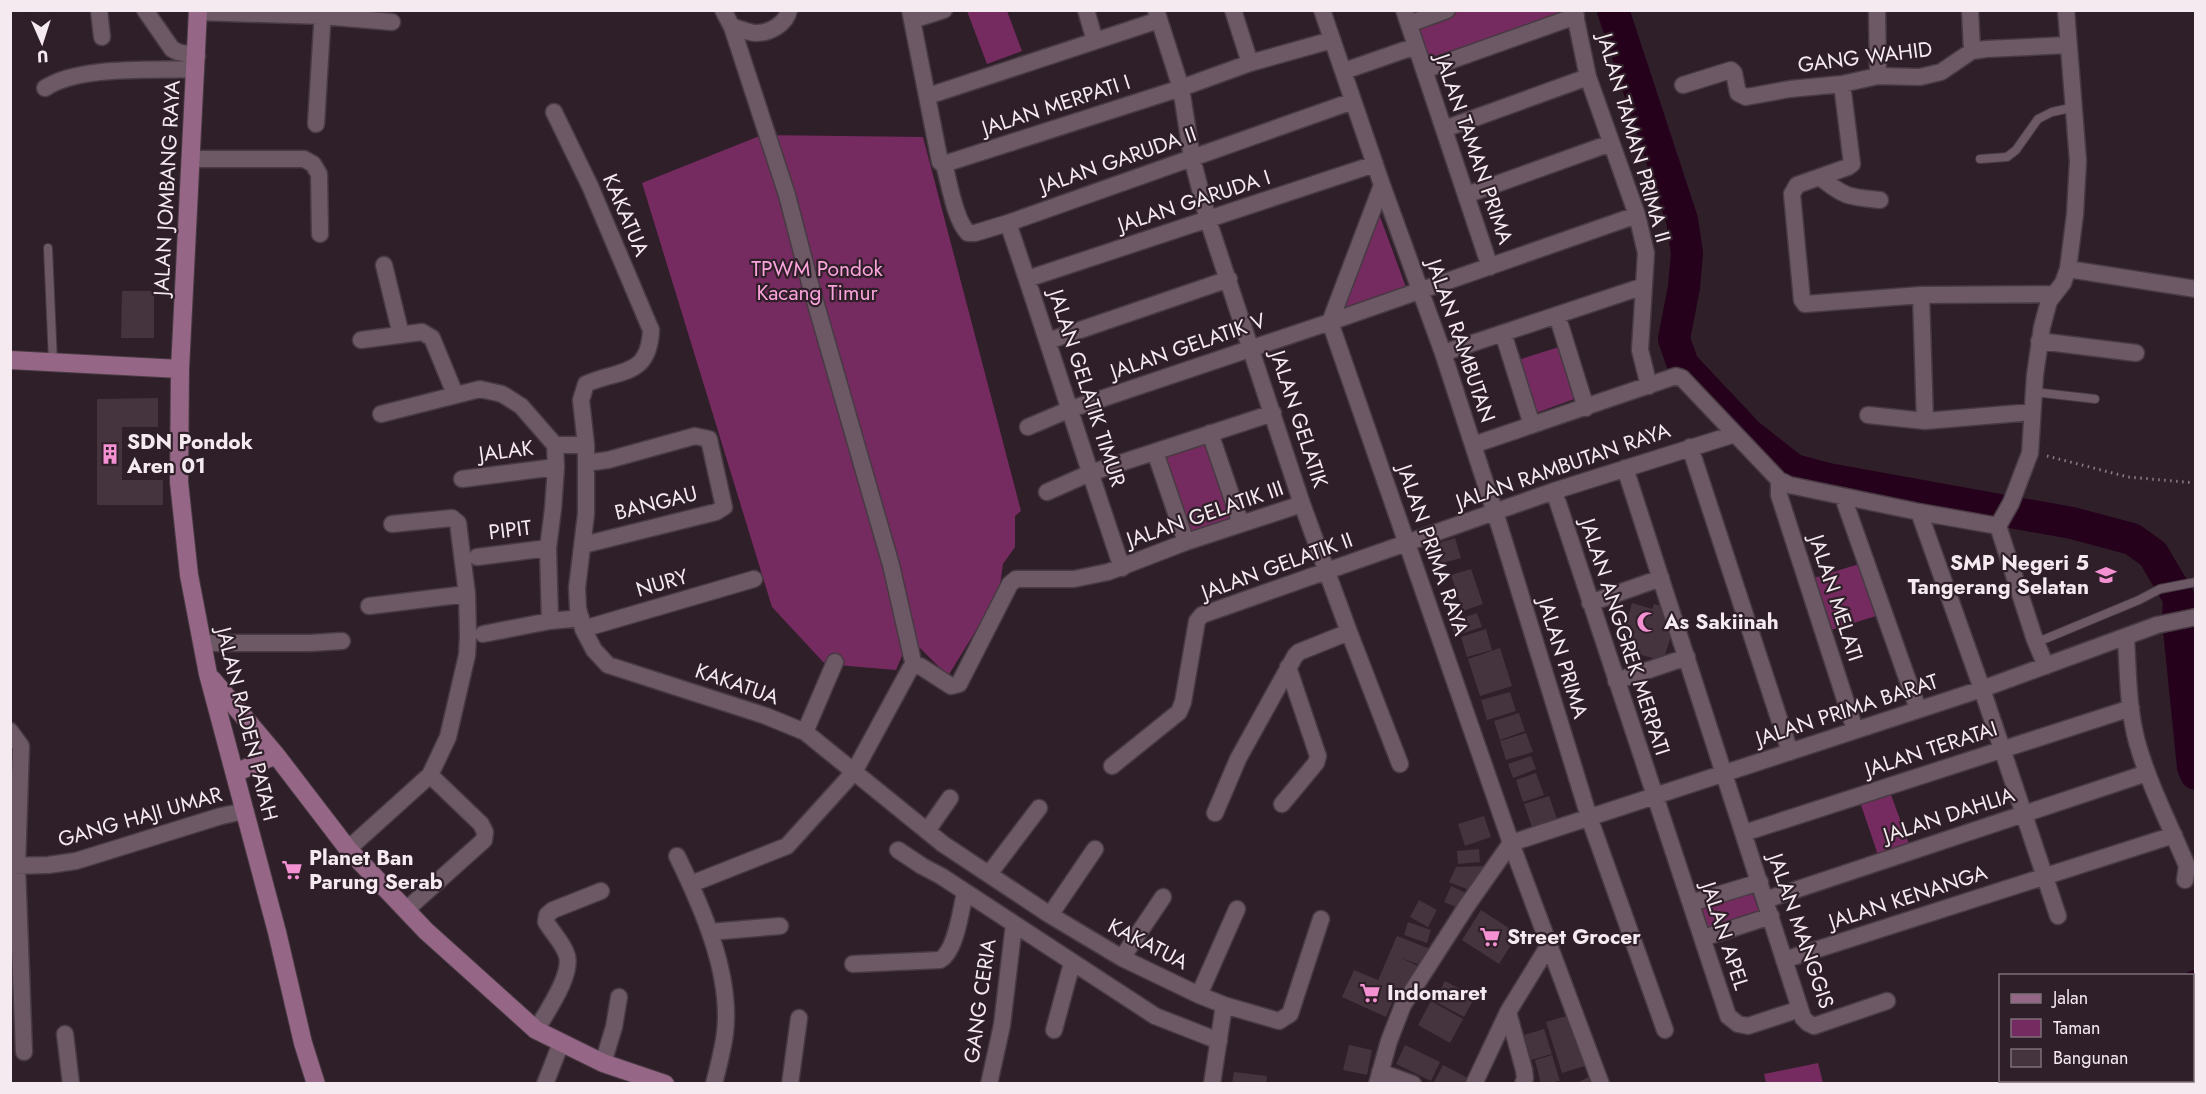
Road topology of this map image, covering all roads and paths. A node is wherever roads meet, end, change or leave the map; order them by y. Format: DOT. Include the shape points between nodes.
graph roads {
  1 [pos="99,10"];
  2 [pos="145,10"];
  3 [pos="723,10"];
  4 [pos="789,10"];
  5 [pos="944,10"];
  6 [pos="1086,10"];
  7 [pos="1233,10"];
  8 [pos="1322,10"];
  9 [pos="1447,10"];
  10 [pos="1877,10"];
  11 [pos="1970,10"];
  12 [pos="2066,10"];
  13 [pos="198,11"];
  14 [pos="323,13"];
  15 [pos="1575,13"];
  16 [pos="912,15"];
  17 [pos="1158,15"];
  18 [pos="1406,17"];
  19 [pos="392,22"];
  20 [pos="732,27"];
  21 [pos="102,37"];
  22 [pos="1332,40"];
  23 [pos="1095,41"];
  24 [pos="2068,45"];
  25 [pos="1416,46"];
  26 [pos="1972,51"];
  27 [pos="197,62"];
  28 [pos="1250,63"];
  29 [pos="1424,70"];
  30 [pos="1344,71"];
  31 [pos="1878,76"];
  32 [pos="1588,77"];
  33 [pos="1842,84"];
  34 [pos="1683,85"];
  35 [pos="45,88"];
  36 [pos="1181,88"];
  37 [pos="928,96"];
  38 [pos="1353,101"];
  39 [pos="2075,107"];
  40 [pos="554,112"];
  41 [pos="316,124"];
  42 [pos="1444,129"];
  43 [pos="1611,143"];
  44 [pos="1192,158"];
  45 [pos="191,159"];
  46 [pos="1980,159"];
  47 [pos="944,164"];
  48 [pos="1375,164"];
  49 [pos="1820,177"];
  50 [pos="1382,185"];
  51 [pos="1466,195"];
  52 [pos="1880,200"];
  53 [pos="1637,215"];
  54 [pos="1208,220"];
  55 [pos="1008,222"];
  56 [pos="320,234"];
  57 [pos="48,248"];
  58 [pos="384,266"];
  59 [pos="1490,267"];
  60 [pos="2068,269"];
  61 [pos="1028,279"];
  62 [pos="1229,279"];
  63 [pos="1644,286"];
  64 [pos="2196,289"];
  65 [pos="1421,291"];
  66 [pos="2053,294"];
  67 [pos="1921,295"];
  68 [pos="1557,315"];
  69 [pos="1330,322"];
  70 [pos="1503,333"];
  71 [pos="401,335"];
  72 [pos="361,340"];
  73 [pos="1048,340"];
  74 [pos="2039,341"];
  75 [pos="1252,348"];
  76 [pos="1443,353"];
  77 [pos="2136,353"];
  78 [pos="10,360"];
  79 [pos="53,362"];
  80 [pos="180,369"];
  81 [pos="1649,386"];
  82 [pos="2034,392"];
  83 [pos="455,394"];
  84 [pos="2095,399"];
  85 [pos="1586,408"];
  86 [pos="1068,410"];
  87 [pos="2032,412"];
  88 [pos="1273,413"];
  89 [pos="381,414"];
  90 [pos="1868,415"];
  91 [pos="1925,421"];
  92 [pos="1532,425"];
  93 [pos="1028,427"];
  94 [pos="1210,434"];
  95 [pos="1735,434"];
  96 [pos="570,445"];
  97 [pos="1473,445"];
  98 [pos="1690,447"];
  99 [pos="1155,452"];
  100 [pos="2030,453"];
  101 [pos="586,463"];
  102 [pos="556,467"];
  103 [pos="1625,468"];
  104 [pos="1090,473"];
  105 [pos="462,480"];
  106 [pos="1779,480"];
  107 [pos="2196,483"];
  108 [pos="1554,491"];
  109 [pos="1047,492"];
  110 [pos="1843,497"];
  111 [pos="1302,504"];
  112 [pos="1919,512"];
  113 [pos="1495,513"];
  114 [pos="2004,515"];
  115 [pos="392,524"];
  116 [pos="1241,524"];
  117 [pos="1186,542"];
  118 [pos="1406,544"];
  119 [pos="583,545"];
  120 [pos="548,548"];
  121 [pos="477,557"];
  122 [pos="1122,568"];
  123 [pos="1328,571"];
  124 [pos="1661,578"];
  125 [pos="754,579"];
  126 [pos="2196,582"];
  127 [pos="467,594"];
  128 [pos="1590,603"];
  129 [pos="369,606"];
  130 [pos="2196,617"];
  131 [pos="569,621"];
  132 [pos="1349,632"];
  133 [pos="483,634"];
  134 [pos="2126,638"];
  135 [pos="342,640"];
  136 [pos="2035,640"];
  137 [pos="202,643"];
  138 [pos="1687,657"];
  139 [pos="835,662"];
  140 [pos="914,666"];
  141 [pos="2046,666"];
  142 [pos="1288,667"];
  143 [pos="208,674"];
  144 [pos="1616,681"];
  145 [pos="1982,689"];
  146 [pos="2131,708"];
  147 [pos="1918,709"];
  148 [pos="1855,730"];
  149 [pos="10,731"];
  150 [pos="805,732"];
  151 [pos="2003,750"];
  152 [pos="1790,752"];
  153 [pos="276,755"];
  154 [pos="1400,764"];
  155 [pos="1112,766"];
  156 [pos="854,772"];
  157 [pos="235,773"];
  158 [pos="2147,773"];
  159 [pos="1726,774"];
  160 [pos="430,775"];
  161 [pos="1654,796"];
  162 [pos="950,798"];
  163 [pos="1281,804"];
  164 [pos="1039,808"];
  165 [pos="245,811"];
  166 [pos="1215,813"];
  167 [pos="2024,814"];
  168 [pos="1588,817"];
  169 [pos="927,831"];
  170 [pos="1744,833"];
  171 [pos="2174,835"];
  172 [pos="1511,843"];
  173 [pos="348,849"];
  174 [pos="1095,849"];
  175 [pos="898,850"];
  176 [pos="676,856"];
  177 [pos="14,866"];
  178 [pos="989,874"];
  179 [pos="2045,877"];
  180 [pos="2185,880"];
  181 [pos="1760,882"];
  182 [pos="691,884"];
  183 [pos="601,891"];
  184 [pos="965,892"];
  185 [pos="1163,897"];
  186 [pos="1765,900"];
  187 [pos="1691,903"];
  188 [pos="1237,909"];
  189 [pos="406,910"];
  190 [pos="1050,915"];
  191 [pos="1771,916"];
  192 [pos="2058,916"];
  193 [pos="1321,919"];
  194 [pos="1014,924"];
  195 [pos="780,926"];
  196 [pos="710,932"];
  197 [pos="1703,939"];
  198 [pos="1549,945"];
  199 [pos="1122,958"];
  200 [pos="1785,960"];
  201 [pos="1072,963"];
  202 [pos="853,964"];
  203 [pos="1199,995"];
  204 [pos="619,997"];
  205 [pos="1887,1001"];
  206 [pos="1224,1005"];
  207 [pos="1800,1009"];
  208 [pos="1508,1012"];
  209 [pos="799,1018"];
  210 [pos="536,1030"];
  211 [pos="1054,1030"];
  212 [pos="1665,1030"];
  213 [pos="65,1034"];
  214 [pos="1219,1041"];
  215 [pos="561,1043"];
  216 [pos="24,1052"];
  217 [pos="603,1063"];
  218 [pos="1378,1078"];
  219 [pos="72,1083"];
  220 [pos="316,1083"];
  221 [pos="545,1083"];
  222 [pos="665,1083"];
  223 [pos="714,1083"];
  224 [pos="790,1083"];
  225 [pos="990,1083"];
  226 [pos="1212,1083"];
  227 [pos="1413,1083"];
  228 [pos="1474,1083"];
  229 [pos="1522,1083"];
  230 [pos="1601,1083"];
  1 -- 21 [label="street"];
  2 -- 27 [label="street" via="172,48"];
  3 -- 20 [label="street"];
  4 -- 20 [label="street" via="781,25 755,33"];
  5 -- 16 [label="street"];
  6 -- 23 [label="street"];
  7 -- 28 [label="street"];
  8 -- 22 [label="street"];
  9 -- 18 [label="street"];
  10 -- 31 [label="street"];
  11 -- 26 [label="street"];
  12 -- 24 [label="street"];
  13 -- 14 [label="street"];
  13 -- 27 [label="main road, JALAN JOMBANG RAYA"];
  14 -- 19 [label="street"];
  14 -- 41 [label="street"];
  15 -- 29 [label="street"];
  15 -- 32 [label="street, JALAN TAMAN PRIMA II"];
  16 -- 37 [label="street"];
  17 -- 23 [label="street"];
  17 -- 36 [label="street, JALAN GELATIK"];
  18 -- 25 [label="street, JALAN TAMAN PRIMA"];
  20 -- 140 [label="street" via="787,195 891,565"];
  22 -- 28 [label="street, JALAN MERPATI I"];
  22 -- 30 [label="street"];
  23 -- 37 [label="street"];
  24 -- 26 [label="street, GANG WAHID"];
  24 -- 39 [label="street"];
  25 -- 29 [label="street, JALAN TAMAN PRIMA"];
  25 -- 30 [label="street, JALAN TAMAN PRIMA"];
  26 -- 31 [label="street, GANG WAHID" via="1941,72 1920,77"];
  27 -- 35 [label="street" via="74,75"];
  27 -- 45 [label="main road, JALAN JOMBANG RAYA"];
  28 -- 36 [label="street, JALAN MERPATI I"];
  29 -- 42 [label="street, JALAN TAMAN PRIMA"];
  30 -- 38 [label="street"];
  31 -- 33 [label="street, GANG WAHID"];
  32 -- 42 [label="street"];
  32 -- 43 [label="street, JALAN TAMAN PRIMA II"];
  33 -- 34 [label="street, GANG WAHID" via="1741,97 1731,70"];
  33 -- 49 [label="street" via="1852,164"];
  36 -- 44 [label="street, JALAN GELATIK"];
  36 -- 47 [label="street, JALAN MERPATI I"];
  37 -- 47 [label="street" via="940,162"];
  38 -- 44 [label="street, JALAN GARUDA II"];
  38 -- 48 [label="street"];
  39 -- 46 [label="lane" via="2038,119 2007,157"];
  39 -- 60 [label="street" via="2078,161"];
  40 -- 96 [label="street, KAKATUA" via="651,330 651,342 638,365 586,384"];
  42 -- 51 [label="street, JALAN TAMAN PRIMA"];
  43 -- 51 [label="street"];
  43 -- 53 [label="street, JALAN TAMAN PRIMA II"];
  44 -- 54 [label="street, JALAN GELATIK"];
  44 -- 55 [label="street, JALAN GARUDA II"];
  45 -- 56 [label="street" via="304,159 313,164 319,174"];
  45 -- 80 [label="main road, JALAN JOMBANG RAYA"];
  47 -- 55 [label="street, JALAN GARUDA II" via="959,217 968,233"];
  48 -- 50 [label="street"];
  48 -- 54 [label="street, JALAN GARUDA I"];
  49 -- 52 [label="street" via="1849,197"];
  49 -- 67 [label="street" via="1797,185 1791,194 1805,304"];
  50 -- 65 [label="street, JALAN RAMBUTAN"];
  50 -- 69 [label="street"];
  51 -- 59 [label="street, JALAN TAMAN PRIMA"];
  53 -- 59 [label="street, JALAN GELATIK V"];
  53 -- 63 [label="street, JALAN TAMAN PRIMA II" via="1646,253"];
  54 -- 61 [label="street, JALAN GARUDA I"];
  54 -- 62 [label="street, JALAN GELATIK"];
  55 -- 61 [label="street, JALAN GELATIK TIMUR"];
  57 -- 79 [label="lane"];
  58 -- 71 [label="street"];
  59 -- 65 [label="street, JALAN GELATIK V"];
  60 -- 64 [label="street"];
  60 -- 66 [label="street"];
  61 -- 73 [label="street, JALAN GELATIK TIMUR"];
  62 -- 73 [label="street"];
  62 -- 75 [label="street, JALAN GELATIK"];
  63 -- 68 [label="street"];
  63 -- 81 [label="street, JALAN TAMAN PRIMA II" via="1641,350"];
  65 -- 69 [label="street, JALAN GELATIK V"];
  65 -- 76 [label="street, JALAN RAMBUTAN"];
  66 -- 67 [label="street"];
  66 -- 74 [label="street"];
  67 -- 91 [label="street"];
  68 -- 70 [label="street"];
  68 -- 85 [label="street"];
  69 -- 75 [label="street, JALAN GELATIK V"];
  69 -- 118 [label="street, JALAN PRIMA RAYA"];
  70 -- 76 [label="street"];
  70 -- 92 [label="street"];
  71 -- 72 [label="street"];
  71 -- 83 [label="street" via="422,332 432,338"];
  73 -- 86 [label="street, JALAN GELATIK TIMUR"];
  74 -- 77 [label="street"];
  74 -- 82 [label="street"];
  75 -- 86 [label="street, JALAN GELATIK V"];
  75 -- 88 [label="street, JALAN GELATIK"];
  76 -- 97 [label="street, JALAN RAMBUTAN"];
  78 -- 79 [label="main road"];
  79 -- 80 [label="main road"];
  80 -- 137 [label="main road, JALAN RADEN PATAH" via="179,482 189,575"];
  81 -- 85 [label="street"];
  81 -- 95 [label="street" via="1676,376 1682,378"];
  82 -- 84 [label="lane"];
  82 -- 87 [label="street"];
  83 -- 89 [label="street"];
  83 -- 96 [label="street" via="480,389 502,394"];
  85 -- 92 [label="street"];
  86 -- 93 [label="street, JALAN GELATIK V"];
  86 -- 104 [label="street, JALAN GELATIK TIMUR"];
  87 -- 91 [label="street"];
  87 -- 100 [label="street"];
  88 -- 94 [label="street"];
  88 -- 111 [label="street, JALAN GELATIK"];
  90 -- 91 [label="street"];
  92 -- 97 [label="street"];
  94 -- 99 [label="street"];
  94 -- 116 [label="street"];
  95 -- 98 [label="street, JALAN RAMBUTAN RAYA"];
  95 -- 106 [label="street"];
  96 -- 101 [label="street, KAKATUA"];
  96 -- 102 [label="street"];
  97 -- 113 [label="street, JALAN RAMBUTAN"];
  98 -- 103 [label="street, JALAN RAMBUTAN RAYA"];
  98 -- 152 [label="street"];
  99 -- 104 [label="street"];
  99 -- 117 [label="street"];
  100 -- 107 [label="path" via="2128,477"];
  100 -- 114 [label="street"];
  101 -- 119 [label="street, KAKATUA"];
  101 -- 119 [label="street, BANGAU" via="704,437 709,439 724,507"];
  102 -- 105 [label="street, JALAK"];
  102 -- 120 [label="street"];
  103 -- 108 [label="street, JALAN RAMBUTAN RAYA"];
  103 -- 124 [label="street, JALAN MANGGIS"];
  104 -- 109 [label="street"];
  104 -- 122 [label="street, JALAN GELATIK TIMUR"];
  106 -- 110 [label="street" via="1804,490"];
  106 -- 148 [label="street, JALAN MELATI" via="1779,495"];
  108 -- 113 [label="street, JALAN RAMBUTAN RAYA"];
  108 -- 128 [label="street, JALAN ANGGREK MERPATI"];
  110 -- 112 [label="street"];
  110 -- 147 [label="street"];
  111 -- 116 [label="street, JALAN GELATIK III"];
  111 -- 123 [label="street, JALAN GELATIK"];
  112 -- 114 [label="street"];
  112 -- 145 [label="street"];
  113 -- 118 [label="street, JALAN RAMBUTAN RAYA"];
  113 -- 168 [label="street, JALAN PRIMA"];
  114 -- 136 [label="street"];
  115 -- 127 [label="street" via="452,518 458,523"];
  116 -- 117 [label="street, JALAN GELATIK III"];
  117 -- 122 [label="street, JALAN GELATIK III"];
  118 -- 123 [label="street, JALAN GELATIK II"];
  118 -- 172 [label="street, JALAN PRIMA RAYA"];
  119 -- 131 [label="street, KAKATUA"];
  120 -- 121 [label="street, PIPIT"];
  120 -- 131 [label="street"];
  122 -- 140 [label="street, JALAN GELATIK III" via="1074,579 1016,579 955,686"];
  123 -- 132 [label="street, JALAN GELATIK"];
  123 -- 155 [label="street, JALAN GELATIK II" via="1202,615 1197,621 1179,712"];
  124 -- 128 [label="street"];
  124 -- 138 [label="street, JALAN MANGGIS"];
  125 -- 131 [label="street, NURY"];
  126 -- 136 [label="lane" via="2160,589"];
  127 -- 129 [label="street"];
  127 -- 160 [label="street" via="467,655 448,737"];
  128 -- 144 [label="street, JALAN ANGGREK MERPATI"];
  130 -- 134 [label="street, JALAN PRIMA BARAT" via="2170,621"];
  131 -- 133 [label="street, NURY"];
  131 -- 150 [label="street, KAKATUA" via="608,665"];
  132 -- 142 [label="street" via="1299,652"];
  132 -- 154 [label="street, JALAN GELATIK"];
  134 -- 141 [label="street, JALAN PRIMA BARAT"];
  134 -- 146 [label="street"];
  135 -- 137 [label="street"];
  136 -- 141 [label="street"];
  137 -- 143 [label="main road, JALAN RADEN PATAH"];
  138 -- 144 [label="street"];
  138 -- 159 [label="street, JALAN MANGGIS"];
  139 -- 150 [label="street"];
  140 -- 156 [label="street"];
  141 -- 145 [label="street, JALAN PRIMA BARAT"];
  142 -- 163 [label="street" via="1318,756"];
  142 -- 166 [label="street" via="1238,759"];
  143 -- 153 [label="main road"];
  143 -- 157 [label="main road, JALAN RADEN PATAH"];
  144 -- 161 [label="street, JALAN ANGGREK MERPATI"];
  145 -- 147 [label="street, JALAN PRIMA BARAT"];
  145 -- 151 [label="street"];
  146 -- 151 [label="street, JALAN TERATAI"];
  146 -- 158 [label="street"];
  147 -- 148 [label="street, JALAN PRIMA BARAT"];
  148 -- 152 [label="street, JALAN PRIMA BARAT"];
  149 -- 177 [label="street" via="21,746"];
  150 -- 156 [label="street, KAKATUA"];
  151 -- 167 [label="street"];
  151 -- 170 [label="street, JALAN TERATAI"];
  152 -- 159 [label="street, JALAN PRIMA BARAT"];
  153 -- 157 [label="main road"];
  153 -- 173 [label="main road"];
  156 -- 169 [label="street, KAKATUA"];
  156 -- 182 [label="street" via="788,846"];
  157 -- 165 [label="main road, JALAN RADEN PATAH"];
  158 -- 167 [label="street, JALAN DAHLIA"];
  158 -- 171 [label="street"];
  159 -- 161 [label="street, JALAN PRIMA BARAT"];
  159 -- 170 [label="street, JALAN MANGGIS"];
  160 -- 173 [label="street"];
  160 -- 189 [label="street" via="481,824 484,840"];
  161 -- 168 [label="street, JALAN PRIMA BARAT"];
  161 -- 187 [label="street, JALAN APEL"];
  162 -- 169 [label="street"];
  164 -- 178 [label="street"];
  165 -- 177 [label="street, GANG HAJI UMAR" via="76,861"];
  165 -- 220 [label="main road, JALAN RADEN PATAH"];
  167 -- 179 [label="street"];
  167 -- 186 [label="street, JALAN DAHLIA"];
  168 -- 172 [label="street, JALAN PRIMA BARAT"];
  168 -- 212 [label="street, JALAN PRIMA"];
  169 -- 178 [label="street, KAKATUA"];
  170 -- 181 [label="street, JALAN MANGGIS"];
  171 -- 179 [label="street, JALAN KENANGA"];
  171 -- 180 [label="street" via="2187,866"];
  172 -- 198 [label="street, JALAN PRIMA RAYA"];
  172 -- 218 [label="street" via="1403,1005"];
  173 -- 189 [label="main road"];
  174 -- 190 [label="street"];
  175 -- 184 [label="street"];
  176 -- 182 [label="street"];
  177 -- 216 [label="street"];
  178 -- 190 [label="street, KAKATUA"];
  179 -- 192 [label="street"];
  179 -- 200 [label="street, JALAN KENANGA"];
  181 -- 186 [label="street, JALAN MANGGIS"];
  181 -- 187 [label="street"];
  182 -- 196 [label="street"];
  183 -- 210 [label="street" via="547,915 546,922 567,955 568,966"];
  184 -- 194 [label="street"];
  184 -- 202 [label="street" via="952,945 943,958"];
  185 -- 199 [label="street"];
  186 -- 191 [label="street, JALAN MANGGIS"];
  187 -- 197 [label="street, JALAN APEL"];
  188 -- 203 [label="street"];
  189 -- 210 [label="main road"];
  190 -- 199 [label="street, KAKATUA"];
  191 -- 197 [label="street"];
  191 -- 200 [label="street, JALAN MANGGIS"];
  193 -- 206 [label="street, KAKATUA" via="1286,1018 1279,1021"];
  194 -- 201 [label="street"];
  194 -- 225 [label="street, GANG CERIA" via="1002,1025"];
  195 -- 196 [label="street"];
  196 -- 223 [label="street" via="725,1001 725,1033"];
  197 -- 207 [label="street, JALAN APEL" via="1728,1016 1738,1024 1748,1026"];
  198 -- 208 [label="street"];
  198 -- 230 [label="street, JALAN PRIMA RAYA"];
  199 -- 203 [label="street, KAKATUA"];
  200 -- 207 [label="street, JALAN MANGGIS"];
  201 -- 211 [label="street"];
  201 -- 214 [label="street" via="1155,1016"];
  203 -- 206 [label="street, KAKATUA"];
  204 -- 217 [label="street"];
  205 -- 207 [label="street, JALAN MANGGIS" via="1814,1026 1803,1018"];
  206 -- 214 [label="street"];
  208 -- 228 [label="street"];
  208 -- 229 [label="street" via="1524,1070"];
  209 -- 224 [label="street"];
  210 -- 215 [label="main road"];
  213 -- 219 [label="street"];
  214 -- 226 [label="street"];
  215 -- 217 [label="main road"];
  215 -- 221 [label="street"];
  217 -- 222 [label="main road"];
  218 -- 227 [label="street"];
}
